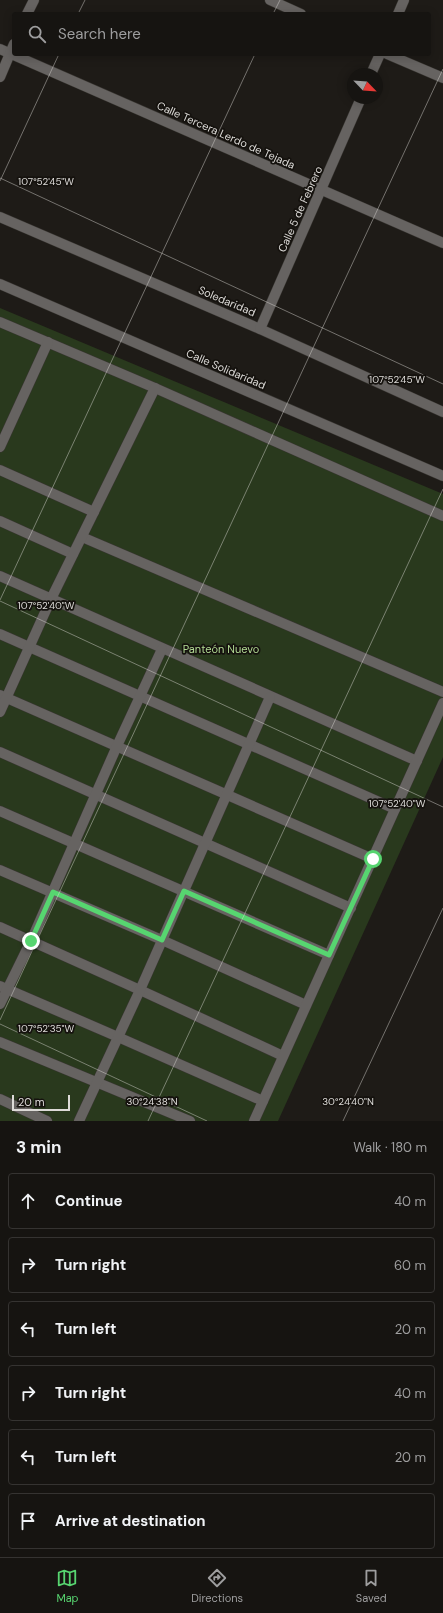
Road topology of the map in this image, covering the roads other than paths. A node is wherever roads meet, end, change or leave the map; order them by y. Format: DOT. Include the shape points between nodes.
graph roads {
  1 [pos="34,0"];
  2 [pos="270,0"];
  3 [pos="404,0"];
  4 [pos="29,12"];
  5 [pos="297,12"];
  6 [pos="399,12"];
  7 [pos="0,49"];
  8 [pos="12,49"];
  9 [pos="27,56"];
  10 [pos="379,56"];
  11 [pos="392,56"];
  12 [pos="374,68"];
  13 [pos="0,77"];
  14 [pos="443,78"];
  15 [pos="358,104"];
  16 [pos="322,190"];
  17 [pos="0,217"];
  18 [pos="443,243"];
  19 [pos="0,284"];
  20 [pos="0,322"];
  21 [pos="260,328"];
  22 [pos="48,342"];
  23 [pos="155,388"];
  24 [pos="443,412"];
  25 [pos="0,447"];
  26 [pos="0,470"];
  27 [pos="443,476"];
  28 [pos="94,512"];
  29 [pos="443,516"];
  30 [pos="0,521"];
  31 [pos="82,537"];
  32 [pos="73,554"];
  33 [pos="0,576"];
  34 [pos="51,599"];
  35 [pos="0,634"];
  36 [pos="30,646"];
  37 [pos="162,649"];
  38 [pos="443,692"];
  39 [pos="3,696"];
  40 [pos="140,697"];
  41 [pos="270,697"];
  42 [pos="443,703"];
  43 [pos="0,712"];
  44 [pos="249,745"];
  45 [pos="117,746"];
  46 [pos="0,752"];
  47 [pos="417,761"];
  48 [pos="227,794"];
  49 [pos="96,795"];
  50 [pos="395,810"];
  51 [pos="0,812"];
  52 [pos="74,844"];
  53 [pos="205,844"];
  54 [pos="373,859"];
  55 [pos="0,870"];
  56 [pos="184,891"];
  57 [pos="53,892"];
  58 [pos="351,908"];
  59 [pos="0,927"];
  60 [pos="162,940"];
  61 [pos="31,941"];
  62 [pos="329,955"];
  63 [pos="3,988"];
  64 [pos="140,990"];
  65 [pos="0,1004"];
  66 [pos="306,1005"];
  67 [pos="118,1037"];
  68 [pos="0,1042"];
  69 [pos="283,1056"];
  70 [pos="97,1083"];
  71 [pos="0,1099"];
  72 [pos="263,1101"];
  73 [pos="47,1121"];
  74 [pos="79,1121"];
  75 [pos="190,1121"];
  76 [pos="254,1121"];
  1 -- 4 [label="street"];
  2 -- 5 [label="street"];
  3 -- 6 [label="street"];
  7 -- 8 [label="street, Calle Tercera Lerdo de Tejada"];
  8 -- 13 [label="street"];
  9 -- 16 [label="street, Calle Tercera Lerdo de Tejada"];
  10 -- 12 [label="street"];
  11 -- 14 [label="street"];
  15 -- 16 [label="street, Calle 5 de Febrero"];
  16 -- 18 [label="street, Calle Tercera Lerdo de Tejada"];
  16 -- 21 [label="street, Calle 5 de Febrero"];
  17 -- 21 [label="street, Soledaridad"];
  19 -- 27 [label="street, Calle Solidaridad"];
  20 -- 22 [label="street"];
  21 -- 24 [label="street, Soledaridad"];
  22 -- 23 [label="street"];
  22 -- 25 [label="street"];
  23 -- 28 [label="street"];
  23 -- 29 [label="street"];
  26 -- 28 [label="street"];
  28 -- 31 [label="street"];
  30 -- 32 [label="street"];
  31 -- 32 [label="street"];
  31 -- 38 [label="street"];
  32 -- 34 [label="street"];
  33 -- 34 [label="street"];
  34 -- 36 [label="street"];
  34 -- 37 [label="street"];
  35 -- 36 [label="street"];
  36 -- 39 [label="street"];
  36 -- 40 [label="street"];
  37 -- 40 [label="street"];
  37 -- 41 [label="street"];
  39 -- 43 [label="street"];
  39 -- 45 [label="street"];
  40 -- 44 [label="street"];
  40 -- 45 [label="street"];
  41 -- 44 [label="street"];
  41 -- 47 [label="street"];
  42 -- 47 [label="street"];
  44 -- 48 [label="street"];
  44 -- 50 [label="street"];
  45 -- 48 [label="street"];
  45 -- 49 [label="street"];
  46 -- 49 [label="street"];
  47 -- 50 [label="street"];
  48 -- 53 [label="street"];
  48 -- 54 [label="street"];
  49 -- 52 [label="street"];
  49 -- 53 [label="street"];
  50 -- 54 [label="street"];
  51 -- 52 [label="street"];
  52 -- 56 [label="street"];
  52 -- 57 [label="street"];
  53 -- 56 [label="street"];
  53 -- 58 [label="street"];
  54 -- 58 [label="street"];
  55 -- 57 [label="street"];
  56 -- 60 [label="street"];
  56 -- 62 [label="street"];
  57 -- 60 [label="street"];
  57 -- 61 [label="street"];
  58 -- 62 [label="street"];
  59 -- 61 [label="street"];
  60 -- 64 [label="street"];
  60 -- 66 [label="street"];
  61 -- 63 [label="street"];
  61 -- 64 [label="street"];
  62 -- 66 [label="street"];
  63 -- 65 [label="street"];
  63 -- 67 [label="street"];
  64 -- 67 [label="street"];
  64 -- 69 [label="street"];
  66 -- 69 [label="street"];
  67 -- 70 [label="street"];
  67 -- 72 [label="street"];
  68 -- 70 [label="street"];
  69 -- 72 [label="street"];
  70 -- 74 [label="street"];
  70 -- 75 [label="street"];
  71 -- 73 [label="street"];
  72 -- 76 [label="street"];
}
